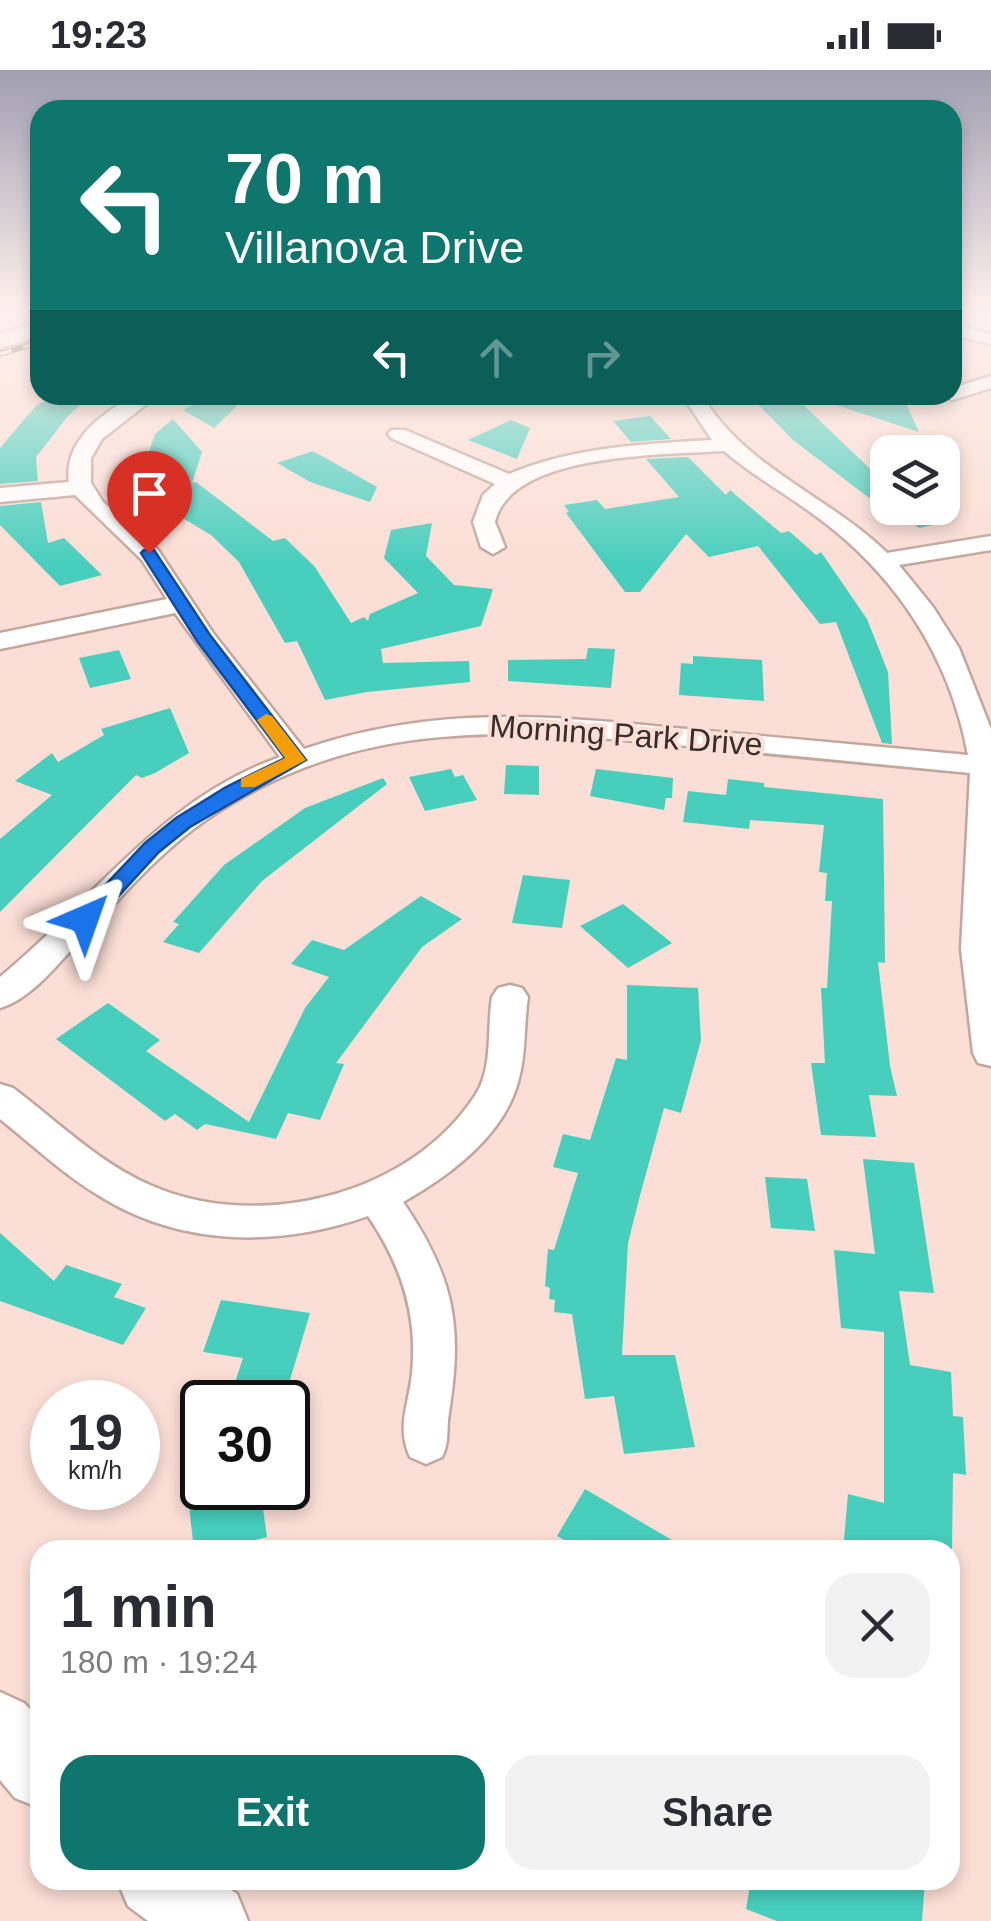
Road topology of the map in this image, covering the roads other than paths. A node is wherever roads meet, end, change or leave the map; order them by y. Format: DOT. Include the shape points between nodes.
graph roads {
  1 [pos="133,405"];
  2 [pos="699,405"];
  3 [pos="398,434"];
  4 [pos="726,445"];
  5 [pos="510,482"];
  6 [pos="80,488"];
  7 [pos="0,494"];
  8 [pos="991,544"];
  9 [pos="493,547"];
  10 [pos="882,561"];
  11 [pos="181,604"];
  12 [pos="0,641"];
  13 [pos="296,760"];
  14 [pos="981,764"];
  15 [pos="0,996"];
  16 [pos="510,997"];
  17 [pos="991,1053"];
  18 [pos="0,1098"];
  19 [pos="376,1196"];
  20 [pos="426,1442"];
  21 [pos="0,1728"];
  22 [pos="30,1762"];
  23 [pos="168,1890"];
  24 [pos="210,1921"];
  1 -- 6 [label="street" via="94,437 78,470"];
  2 -- 4 [label="street"];
  3 -- 5 [label="street"];
  4 -- 5 [label="street" via="570,460"];
  4 -- 10 [label="street"];
  5 -- 9 [label="street" via="487,506"];
  6 -- 7 [label="street"];
  6 -- 11 [label="street" via="149,553"];
  8 -- 10 [label="street"];
  10 -- 14 [label="street" via="951,656"];
  11 -- 12 [label="street"];
  11 -- 13 [label="street"];
  13 -- 14 [label="street, Morning Park Drive" via="399,733 536,723"];
  13 -- 15 [label="street, Morning Park Drive" via="183,823"];
  14 -- 17 [label="street" via="986,798 976,946"];
  16 -- 19 [label="street" via="505,1059 492,1101 450,1148"];
  18 -- 19 [label="street" via="135,1197 191,1216 282,1220"];
  19 -- 20 [label="street" via="406,1236 432,1304 436,1337 422,1421"];
  21 -- 22 [label="street"];
  23 -- 24 [label="street"];
}
